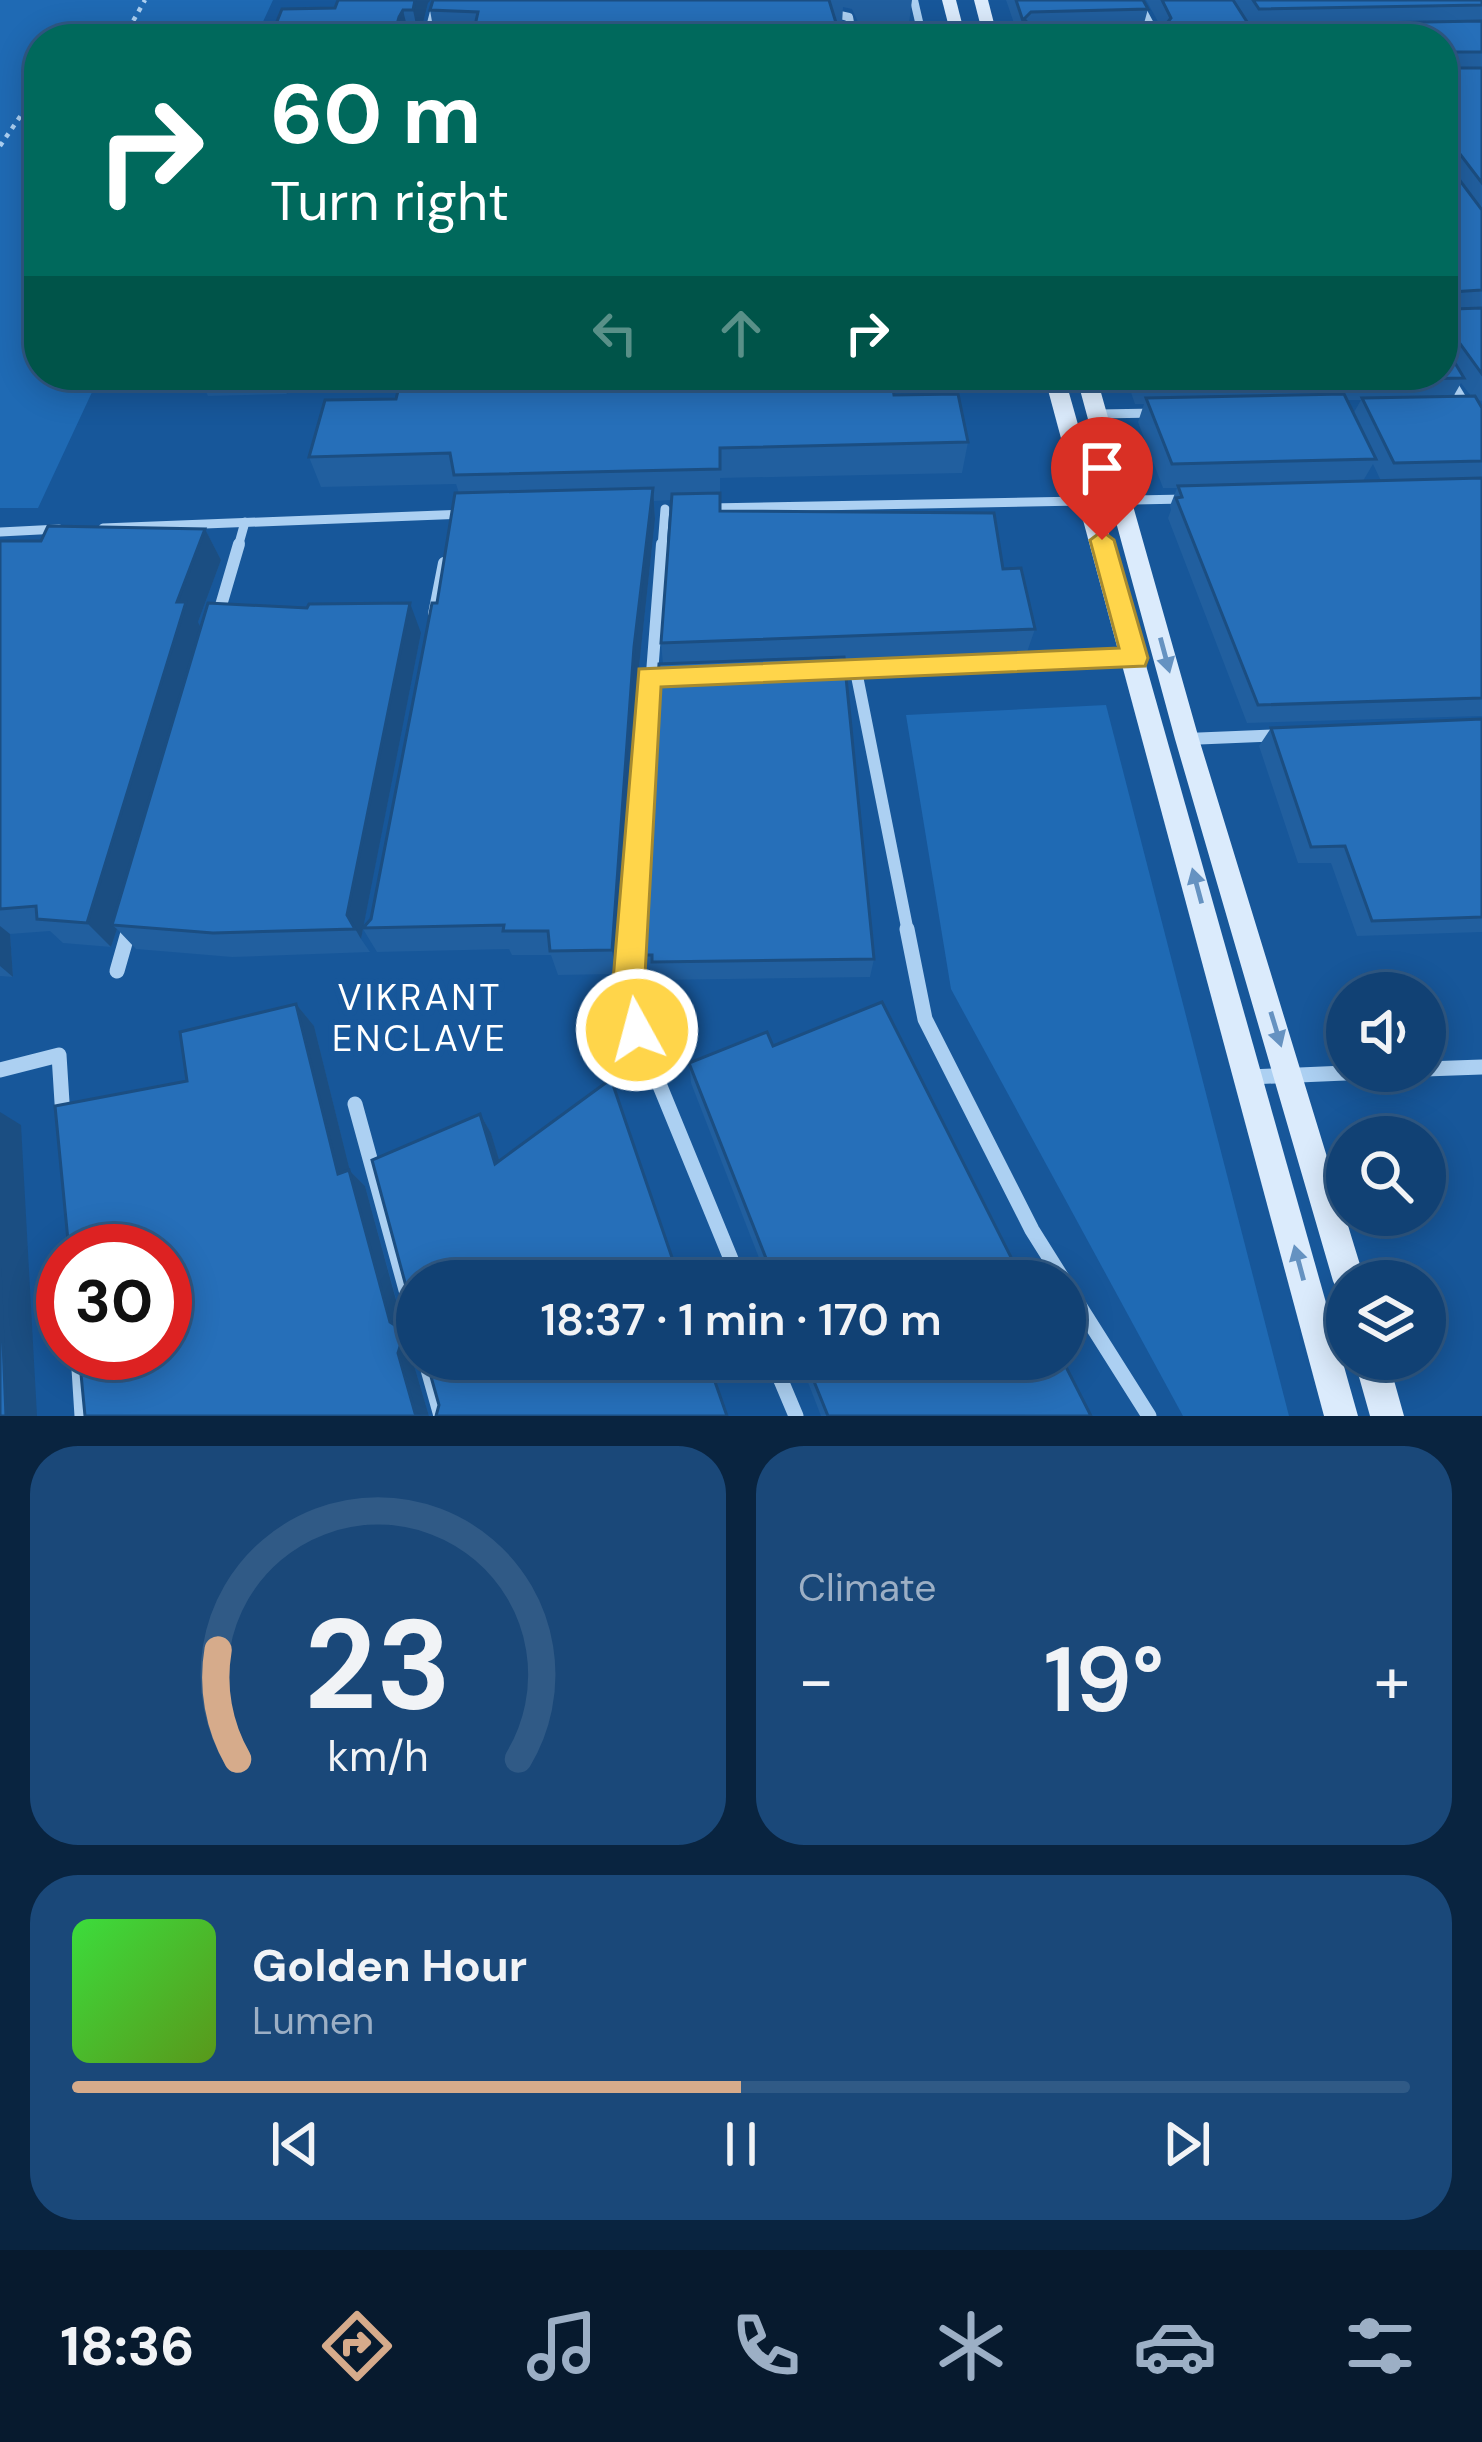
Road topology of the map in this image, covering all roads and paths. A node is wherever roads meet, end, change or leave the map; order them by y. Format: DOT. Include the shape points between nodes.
graph roads {
  1 [pos="436,4"];
  2 [pos="459,8"];
  3 [pos="810,8"];
  4 [pos="850,24"];
  5 [pos="24,111"];
  6 [pos="0,146"];
  7 [pos="1058,390"];
  8 [pos="1091,390"];
  9 [pos="1457,390"];
  10 [pos="1482,407"];
  11 [pos="1446,408"];
  12 [pos="1468,408"];
  13 [pos="1169,412"];
  14 [pos="1098,414"];
  15 [pos="1482,432"];
  16 [pos="1194,499"];
  17 [pos="1091,501"];
  18 [pos="1125,501"];
  19 [pos="665,509"];
  20 [pos="641,510"];
  21 [pos="453,514"];
  22 [pos="476,514"];
  23 [pos="245,523"];
  24 [pos="91,528"];
  25 [pos="69,529"];
  26 [pos="25,531"];
  27 [pos="0,532"];
  28 [pos="449,534"];
  29 [pos="18,547"];
  30 [pos="446,553"];
  31 [pos="433,621"];
  32 [pos="212,637"];
  33 [pos="1135,658"];
  34 [pos="856,671"];
  35 [pos="833,672"];
  36 [pos="671,676"];
  37 [pos="649,677"];
  38 [pos="1300,734"];
  39 [pos="1187,739"];
  40 [pos="136,904"];
  41 [pos="117,971"];
  42 [pos="1482,1067"];
  43 [pos="1446,1069"];
  44 [pos="0,1070"];
  45 [pos="1326,1074"];
  46 [pos="1291,1076"];
  47 [pos="1249,1077"];
  48 [pos="355,1104"];
  49 [pos="65,1142"];
  50 [pos="398,1260"];
  51 [pos="731,1260"];
  52 [pos="1051,1260"];
  53 [pos="1343,1260"];
  54 [pos="1086,1317"];
  55 [pos="80,1380"];
  56 [pos="431,1380"];
  57 [pos="781,1380"];
  58 [pos="1377,1380"];
  59 [pos="82,1416"];
  60 [pos="441,1416"];
  61 [pos="796,1416"];
  62 [pos="1149,1416"];
  63 [pos="1341,1416"];
  64 [pos="1387,1416"];
  1 -- 2 [label="street"];
  3 -- 4 [label="street" via="849,16"];
  5 -- 6 [label="path"];
  7 -- 17 [label="street"];
  8 -- 14 [label="street"];
  9 -- 12 [label="street"];
  10 -- 12 [label="street"];
  11 -- 12 [label="street"];
  12 -- 15 [label="street"];
  13 -- 14 [label="street"];
  14 -- 18 [label="street"];
  16 -- 18 [label="street"];
  17 -- 18 [label="street"];
  17 -- 19 [label="street"];
  17 -- 33 [label="street"];
  18 -- 39 [label="street, one-way"];
  19 -- 20 [label="street"];
  19 -- 37 [label="street"];
  21 -- 22 [label="street"];
  21 -- 23 [label="street"];
  21 -- 28 [label="street"];
  23 -- 24 [label="street"];
  23 -- 32 [label="street"];
  25 -- 26 [label="street"];
  26 -- 27 [label="street"];
  26 -- 29 [label="street"];
  30 -- 31 [label="street"];
  33 -- 34 [label="street"];
  47 -- 33 [label="street, one-way"];
  34 -- 35 [label="street"];
  34 -- 52 [label="street" via="925,1019"];
  36 -- 37 [label="street"];
  37 -- 51 [label="street" via="628,993"];
  38 -- 39 [label="street"];
  39 -- 46 [label="street, one-way"];
  40 -- 41 [label="street"];
  42 -- 43 [label="street"];
  44 -- 49 [label="street" via="59,1055"];
  45 -- 46 [label="street"];
  46 -- 47 [label="street"];
  46 -- 53 [label="street"];
  63 -- 47 [label="street, one-way"];
  48 -- 50 [label="street"];
  54 -- 62 [label="street"];
  55 -- 59 [label="street"];
  56 -- 60 [label="street"];
  57 -- 61 [label="street"];
  58 -- 64 [label="street"];
}
